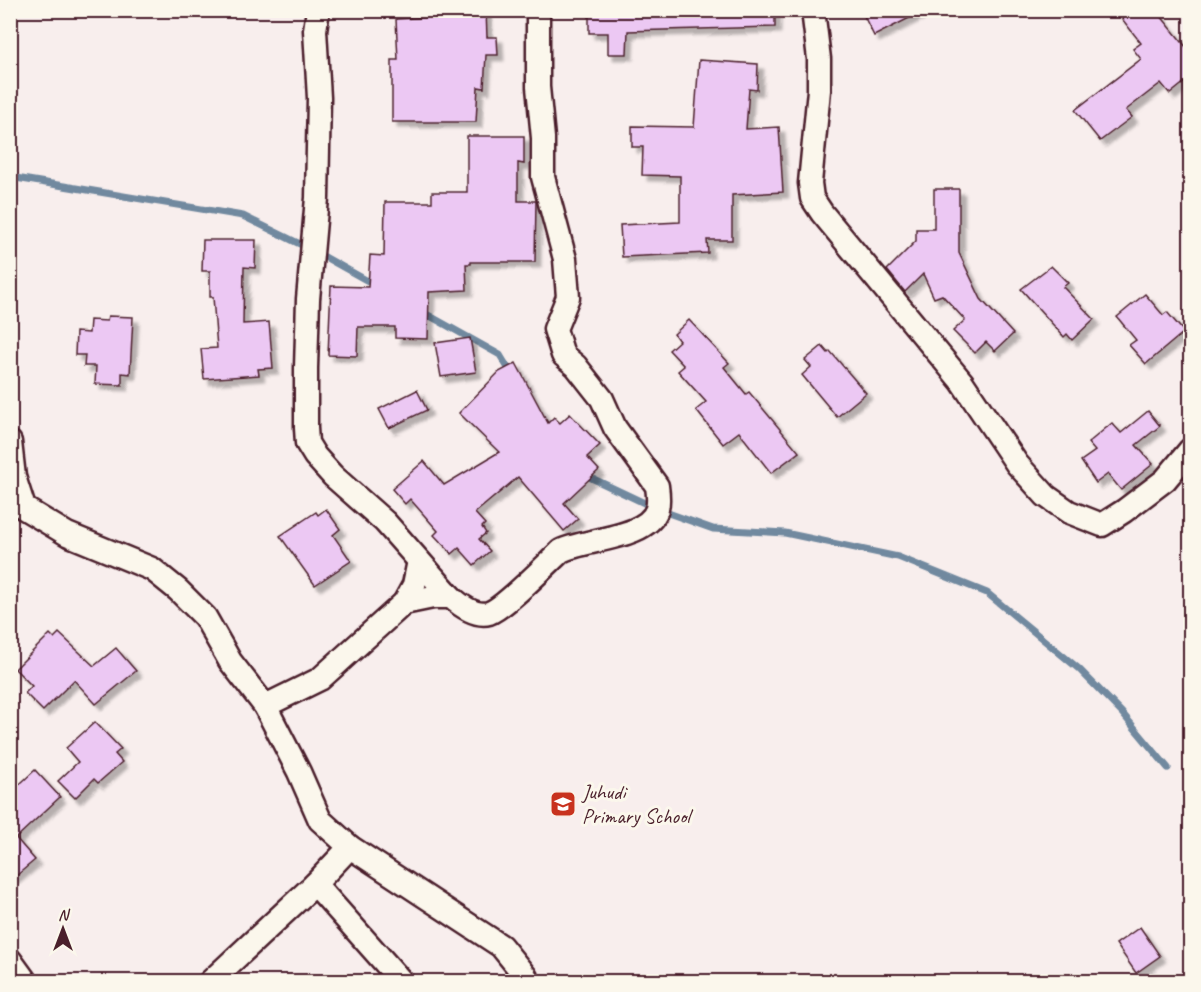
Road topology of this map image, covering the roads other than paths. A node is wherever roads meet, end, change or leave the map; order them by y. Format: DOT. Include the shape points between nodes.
graph roads {
  1 [pos="318,10"];
  2 [pos="538,10"];
  3 [pos="813,10"];
  4 [pos="10,442"];
  5 [pos="1191,450"];
  6 [pos="419,561"];
  7 [pos="451,597"];
  8 [pos="404,603"];
  9 [pos="265,706"];
  10 [pos="350,847"];
  11 [pos="315,884"];
  12 [pos="10,960"];
  13 [pos="26,981"];
  14 [pos="210,981"];
  15 [pos="402,981"];
  16 [pos="526,981"];
  1 -- 6 [label="street" via="317,198 306,368 308,443 333,476 385,522"];
  2 -- 7 [label="street" via="543,177 565,259 568,297 555,329 563,355 602,399 615,428 657,486 657,509 638,528 561,551 488,613 462,607"];
  3 -- 5 [label="street" via="819,90 812,198 962,382 1017,464 1046,496 1069,512 1102,525 1165,480"];
  4 -- 9 [label="street" via="14,477 24,508 67,534 152,569 178,590 205,617 230,660"];
  6 -- 7 [label="street"];
  6 -- 8 [label="street" via="414,585"];
  7 -- 8 [label="street"];
  8 -- 9 [label="street" via="320,679"];
  9 -- 10 [label="street" via="320,820"];
  10 -- 11 [label="street"];
  10 -- 16 [label="street" via="501,946"];
  11 -- 14 [label="street"];
  11 -- 15 [label="street"];
  12 -- 13 [label="street"];
}
